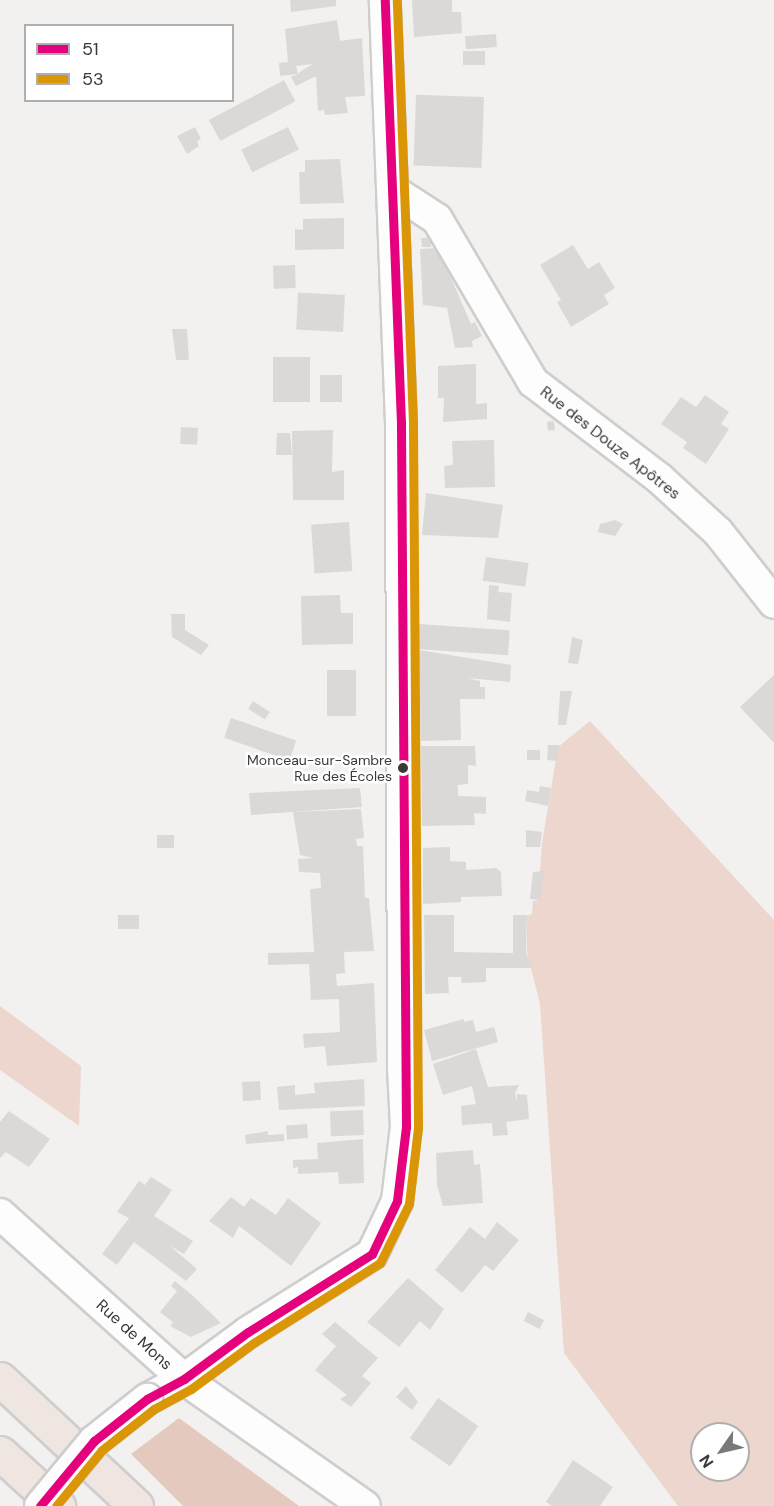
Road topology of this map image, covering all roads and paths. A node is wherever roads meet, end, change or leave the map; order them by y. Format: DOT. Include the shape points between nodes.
graph roads {
  1 [pos="385,0"];
  2 [pos="394,191"];
  3 [pos="774,603"];
  4 [pos="0,1214"];
  5 [pos="0,1379"];
  6 [pos="184,1379"];
  7 [pos="0,1454"];
  8 [pos="40,1506"];
  9 [pos="58,1506"];
  10 [pos="136,1506"];
  11 [pos="365,1506"];
  1 -- 2 [label="street"];
  2 -- 3 [label="street, Rue des Douze Apôtres" via="436,219 532,382 659,478 718,532"];
  2 -- 6 [label="street" via="402,459 406,1127 397,1201 372,1254 248,1332"];
  4 -- 6 [label="street, Rue de Mons"];
  5 -- 10 [label="highway"];
  6 -- 8 [label="street, bridge" via="147,1399 94,1441"];
  6 -- 11 [label="street, Rue de Mons"];
  7 -- 9 [label="highway"];
}
